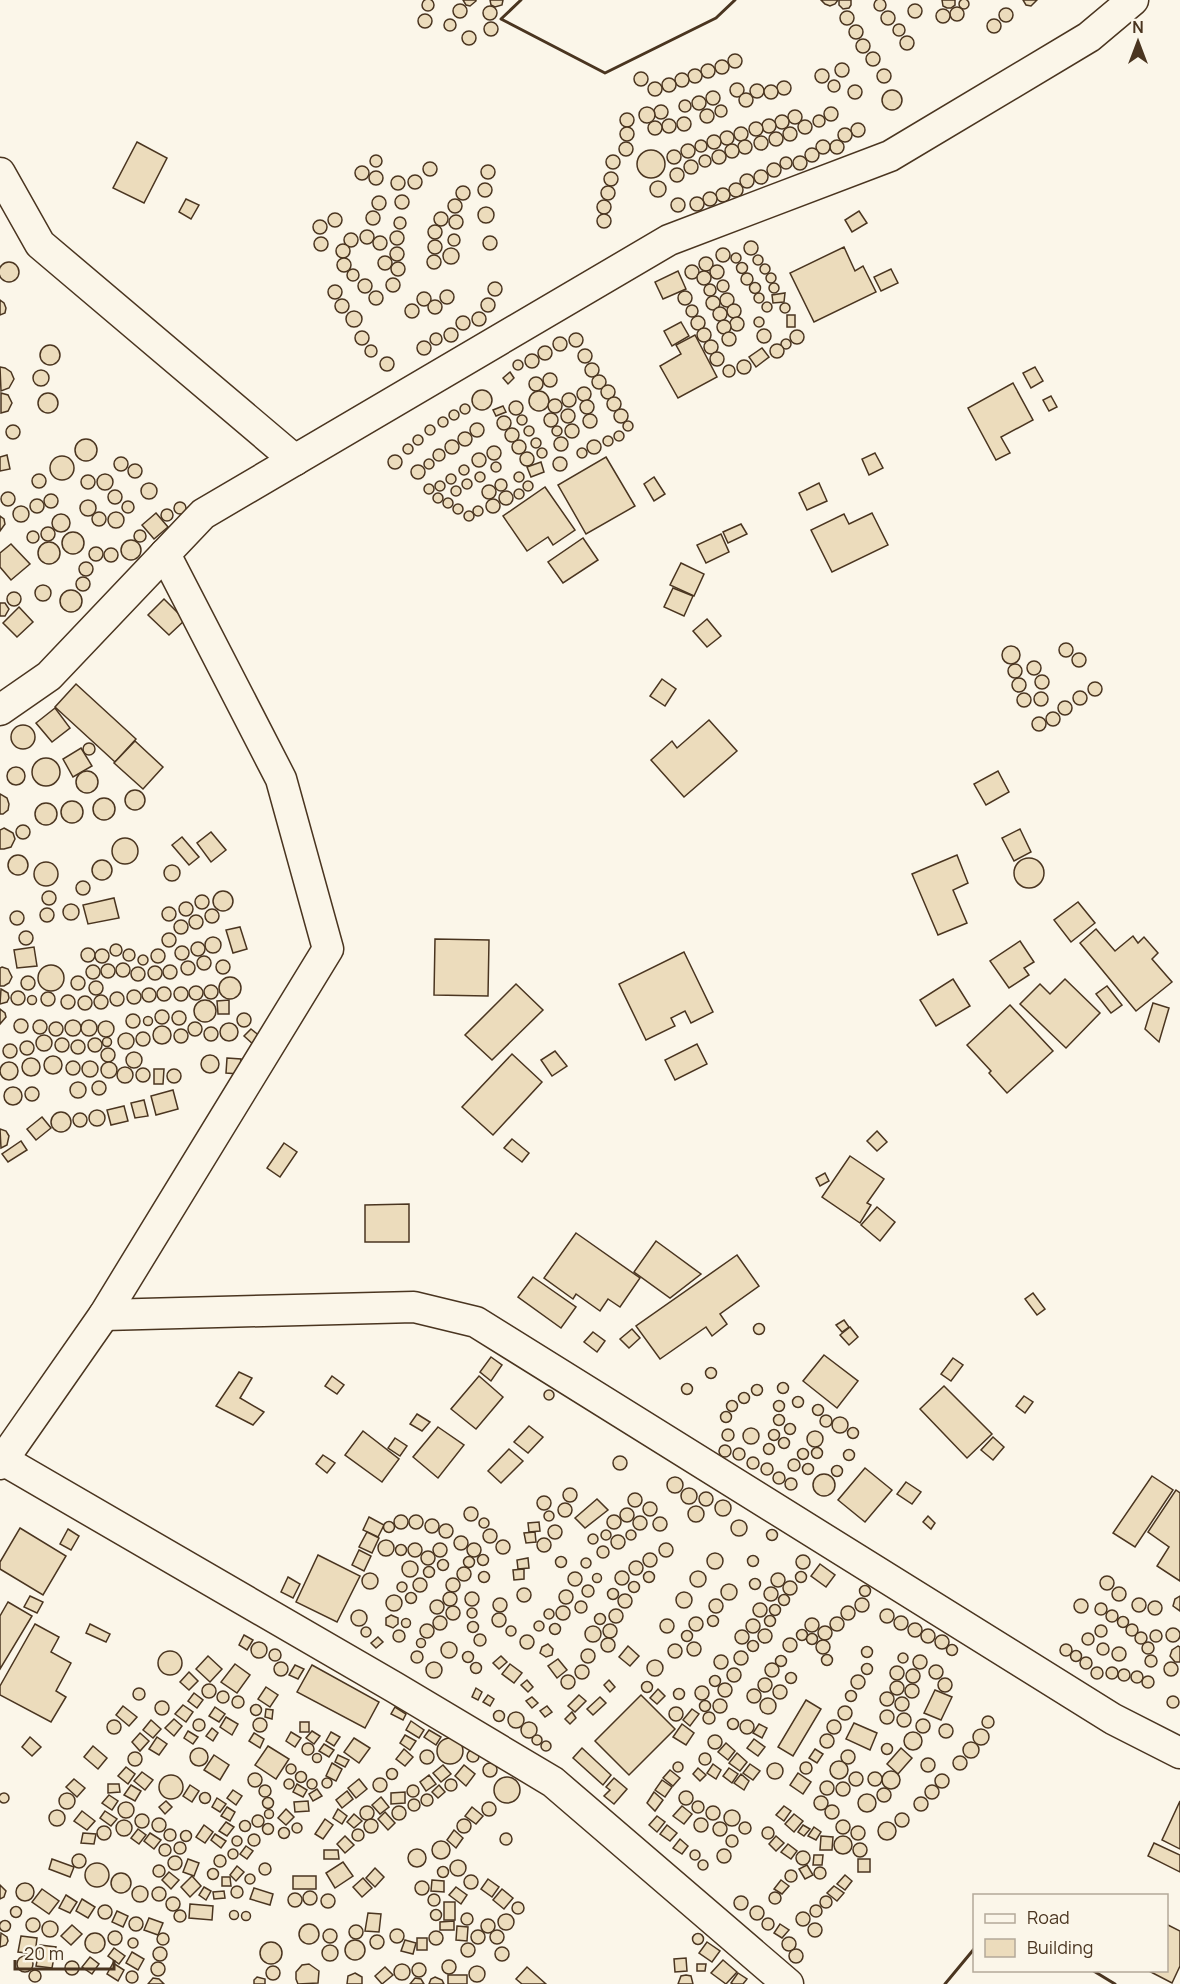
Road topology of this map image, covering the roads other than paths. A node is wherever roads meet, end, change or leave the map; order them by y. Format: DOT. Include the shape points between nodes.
graph roads {
  1 [pos="1133,0"];
  2 [pos="0,173"];
  3 [pos="294,460"];
  4 [pos="165,554"];
  5 [pos="0,710"];
  6 [pos="104,1315"];
  7 [pos="1,1462"];
  8 [pos="1180,1753"];
  9 [pos="789,1984"];
  1 -- 3 [label="street" via="1089,37 890,156 669,240"];
  2 -- 3 [label="street" via="40,244"];
  3 -- 4 [label="street" via="203,514"];
  4 -- 5 [label="street" via="49,676"];
  4 -- 6 [label="street" via="281,779 328,949"];
  6 -- 7 [label="street"];
  6 -- 8 [label="street" via="414,1307 476,1322 1113,1719"];
  7 -- 9 [label="street" via="553,1782"];
}
